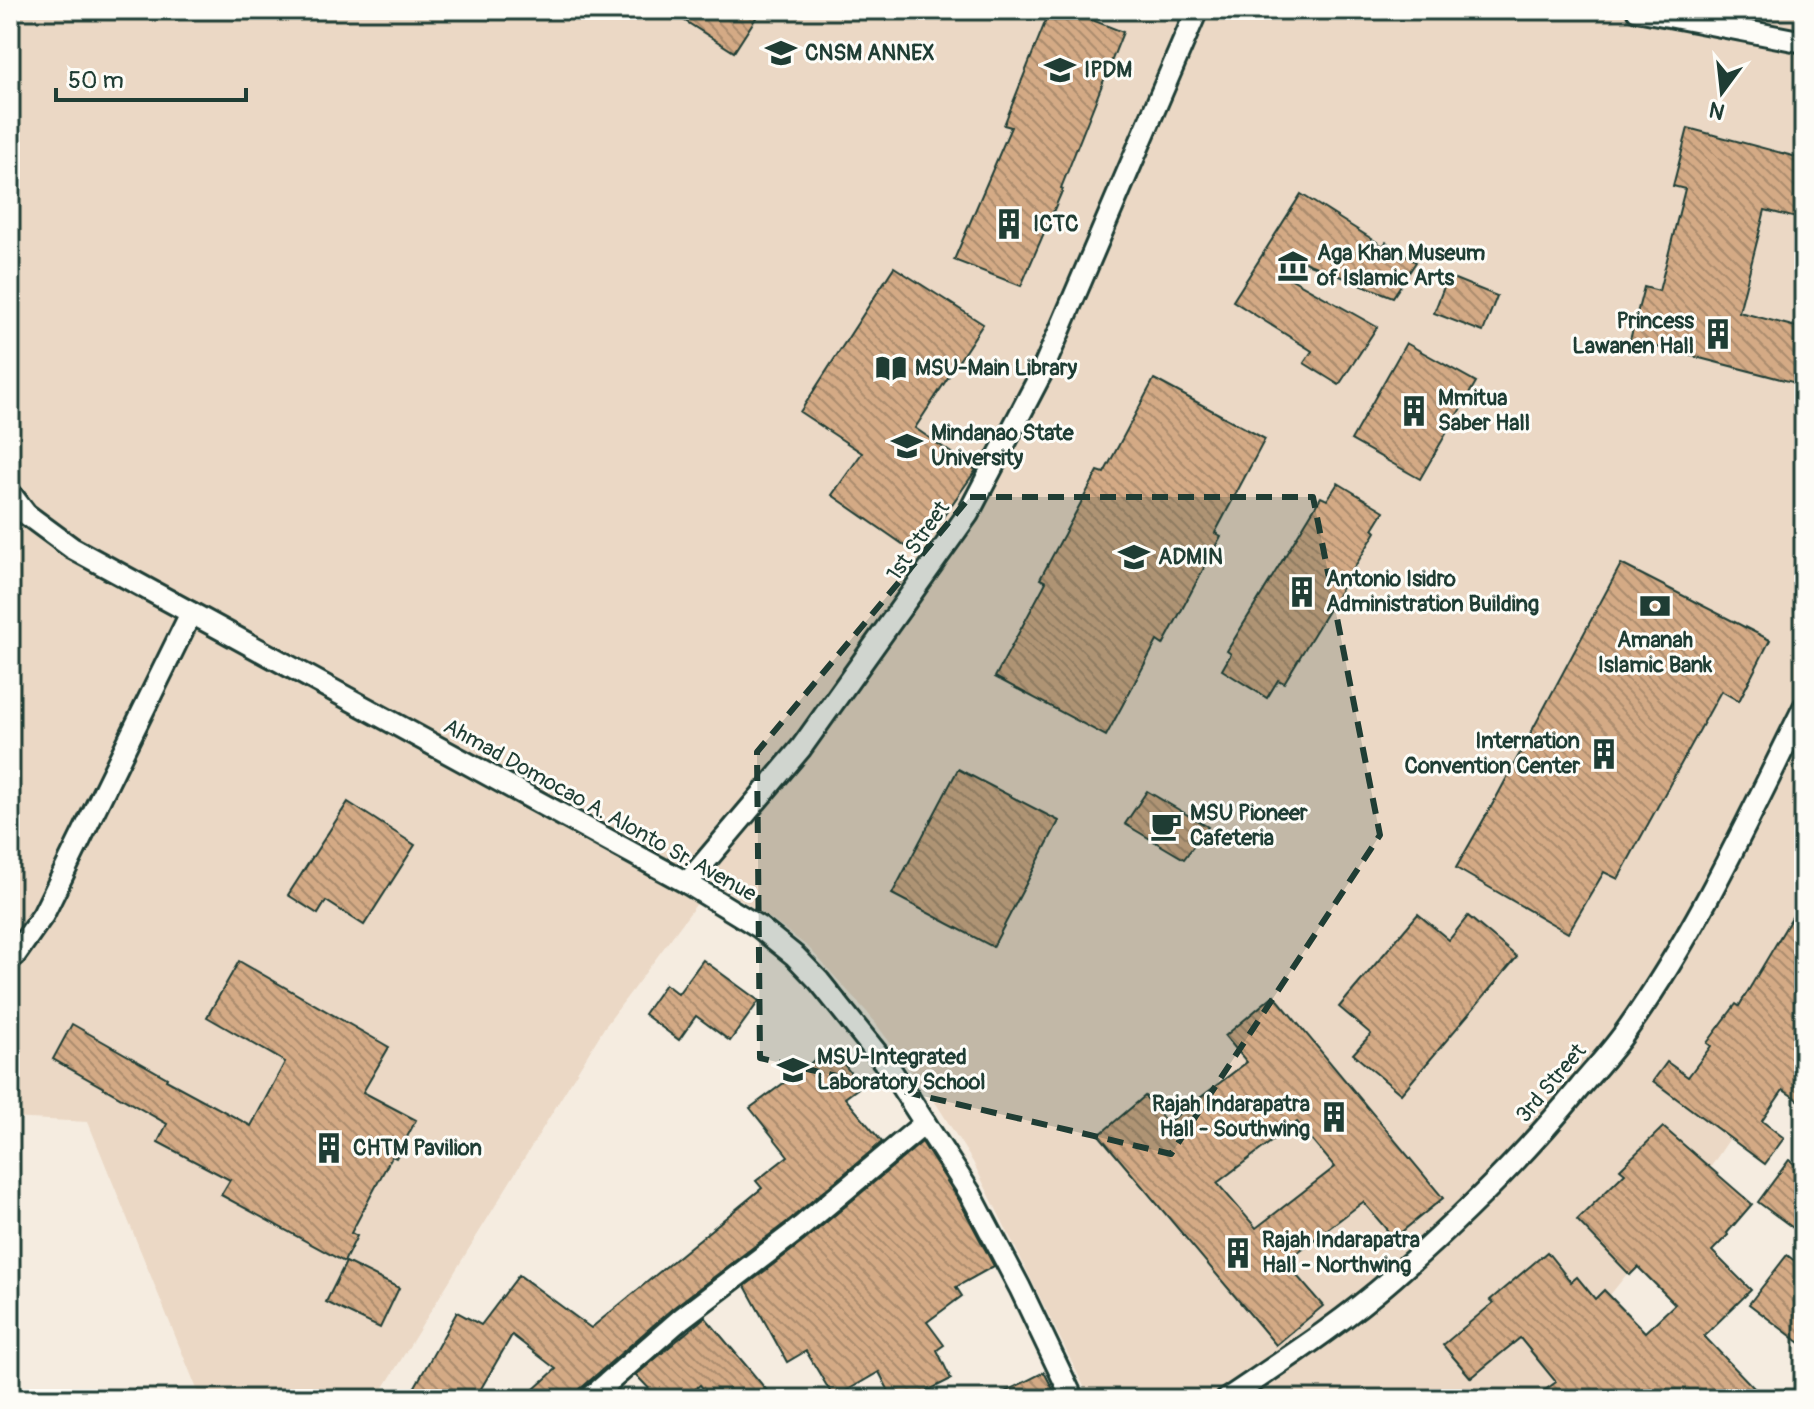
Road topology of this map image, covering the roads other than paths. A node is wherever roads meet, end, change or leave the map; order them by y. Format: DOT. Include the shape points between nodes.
graph roads {
  1 [pos="1197,10"];
  2 [pos="1637,10"];
  3 [pos="1804,42"];
  4 [pos="10,493"];
  5 [pos="191,613"];
  6 [pos="1804,707"];
  7 [pos="687,883"];
  8 [pos="10,959"];
  9 [pos="925,1123"];
  10 [pos="589,1399"];
  11 [pos="1073,1399"];
  12 [pos="1227,1399"];
  1 -- 7 [label="street, 1st Street" via="1041,374 968,514 801,748"];
  2 -- 3 [label="street"];
  4 -- 5 [label="street, Ahmad Domocao A. Alonto Sr. Avenue" via="26,514 72,548"];
  5 -- 7 [label="street, Ahmad Domocao A. Alonto Sr. Avenue"];
  5 -- 8 [label="street" via="43,915"];
  6 -- 12 [label="street, 3rd Street" via="1739,842 1682,942 1626,1032 1547,1127 1392,1280"];
  7 -- 9 [label="street, Ahmad Domocao A. Alonto Sr. Avenue" via="795,956 892,1072"];
  9 -- 10 [label="street"];
  9 -- 11 [label="street, Ahmad Domocao A. Alonto Sr. Avenue" via="996,1240"];
}
